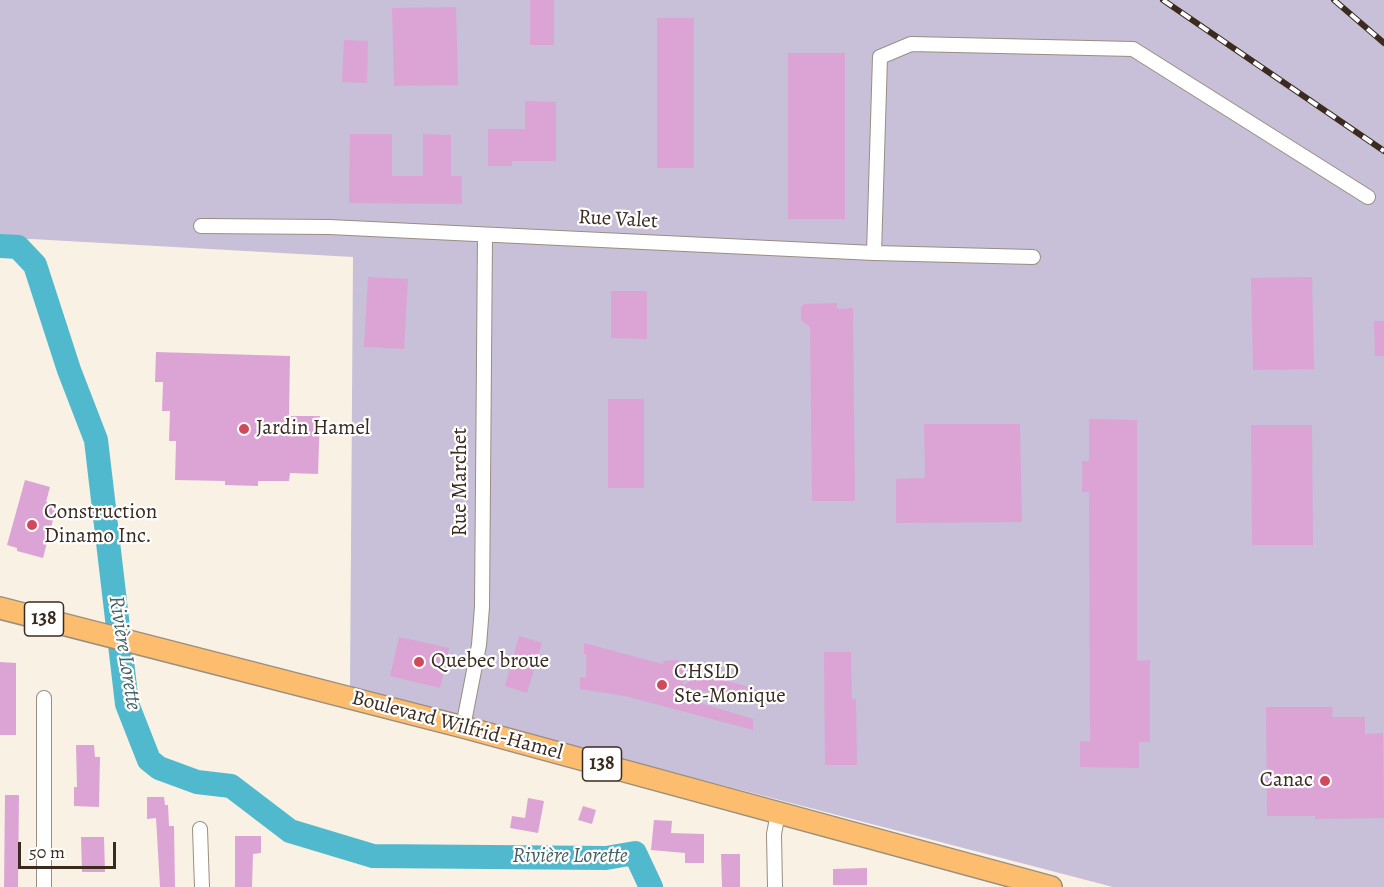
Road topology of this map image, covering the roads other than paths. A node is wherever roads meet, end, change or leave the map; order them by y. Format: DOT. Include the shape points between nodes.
graph roads {
  1 [pos="1368,197"];
  2 [pos="201,226"];
  3 [pos="484,235"];
  4 [pos="874,252"];
  5 [pos="1034,257"];
  6 [pos="0,608"];
  7 [pos="44,698"];
  8 [pos="463,727"];
  9 [pos="778,813"];
  10 [pos="200,829"];
  11 [pos="44,887"];
  12 [pos="202,887"];
  13 [pos="775,887"];
  14 [pos="1052,887"];
  1 -- 4 [label="street" via="1132,49 911,44 880,57"];
  2 -- 3 [label="street, Rue Valet"];
  3 -- 4 [label="street, Rue Valet"];
  3 -- 8 [label="street, Rue Marchet" via="482,607 480,645"];
  4 -- 5 [label="street, Rue Valet"];
  6 -- 8 [label="main road, Boulevard Wilfrid-Hamel / 138"];
  7 -- 11 [label="street"];
  8 -- 9 [label="main road, Boulevard Wilfrid-Hamel / 138"];
  9 -- 13 [label="street" via="774,834"];
  9 -- 14 [label="main road, Boulevard Wilfrid-Hamel / 138"];
  10 -- 12 [label="street"];
}
